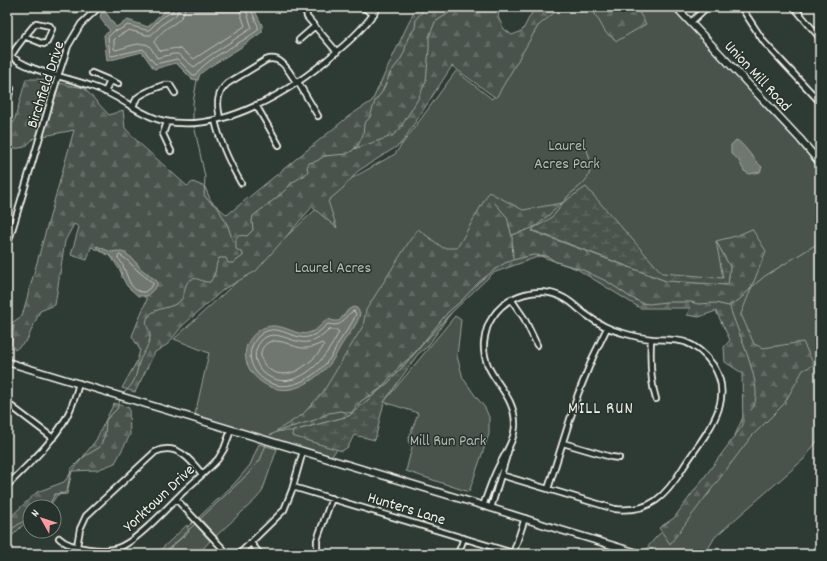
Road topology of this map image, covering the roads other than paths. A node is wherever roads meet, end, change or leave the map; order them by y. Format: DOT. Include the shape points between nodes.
graph roads {
  1 [pos="99,7"];
  2 [pos="309,7"];
  3 [pos="362,7"];
  4 [pos="378,7"];
  5 [pos="676,7"];
  6 [pos="707,7"];
  7 [pos="741,7"];
  8 [pos="794,7"];
  9 [pos="374,14"];
  10 [pos="691,22"];
  11 [pos="315,26"];
  12 [pos="24,36"];
  13 [pos="820,38"];
  14 [pos="299,40"];
  15 [pos="337,52"];
  16 [pos="9,54"];
  17 [pos="7,63"];
  18 [pos="92,73"];
  19 [pos="58,76"];
  20 [pos="110,81"];
  21 [pos="297,83"];
  22 [pos="118,84"];
  23 [pos="7,88"];
  24 [pos="105,92"];
  25 [pos="175,93"];
  26 [pos="820,94"];
  27 [pos="814,97"];
  28 [pos="7,101"];
  29 [pos="820,102"];
  30 [pos="256,105"];
  31 [pos="133,107"];
  32 [pos="318,116"];
  33 [pos="217,119"];
  34 [pos="167,122"];
  35 [pos="279,145"];
  36 [pos="171,151"];
  37 [pos="820,163"];
  38 [pos="241,183"];
  39 [pos="7,247"];
  40 [pos="511,299"];
  41 [pos="608,328"];
  42 [pos="651,339"];
  43 [pos="537,345"];
  44 [pos="7,362"];
  45 [pos="79,383"];
  46 [pos="656,399"];
  47 [pos="7,403"];
  48 [pos="231,430"];
  49 [pos="54,438"];
  50 [pos="563,443"];
  51 [pos="509,446"];
  52 [pos="302,451"];
  53 [pos="619,458"];
  54 [pos="202,474"];
  55 [pos="501,476"];
  56 [pos="7,486"];
  57 [pos="293,487"];
  58 [pos="548,489"];
  59 [pos="332,498"];
  60 [pos="176,499"];
  61 [pos="483,506"];
  62 [pos="491,508"];
  63 [pos="525,518"];
  64 [pos="464,538"];
  65 [pos="60,539"];
  66 [pos="251,543"];
  67 [pos="77,546"];
  68 [pos="228,554"];
  69 [pos="239,554"];
  70 [pos="260,554"];
  71 [pos="316,554"];
  72 [pos="458,554"];
  73 [pos="514,554"];
  74 [pos="641,554"];
  1 -- 19 [label="street, Birchfield Drive" via="74,35"];
  2 -- 11 [label="street" via="306,14"];
  3 -- 9 [label="street"];
  4 -- 9 [label="street"];
  5 -- 10 [label="main road, Union Mill Road"];
  6 -- 10 [label="street"];
  7 -- 27 [label="street" via="764,42"];
  8 -- 13 [label="street"];
  9 -- 15 [label="street"];
  10 -- 37 [label="main road, Union Mill Road"];
  11 -- 14 [label="street"];
  11 -- 15 [label="street"];
  12 -- 12 [label="street" via="36,23 50,26 52,29 44,44"];
  12 -- 16 [label="street"];
  15 -- 21 [label="street"];
  16 -- 17 [label="street"];
  16 -- 19 [label="street" via="24,65"];
  18 -- 20 [label="street"];
  19 -- 24 [label="street"];
  19 -- 39 [label="street, Birchfield Drive"];
  20 -- 22 [label="street"];
  20 -- 24 [label="street"];
  21 -- 30 [label="street"];
  21 -- 32 [label="street"];
  21 -- 33 [label="street" via="281,61 273,58 266,60 222,88 217,101"];
  23 -- 28 [label="street" via="10,89"];
  24 -- 31 [label="street"];
  25 -- 31 [label="street" via="170,85 165,84 139,97"];
  26 -- 27 [label="street"];
  27 -- 29 [label="street"];
  30 -- 33 [label="street"];
  30 -- 35 [label="street"];
  31 -- 34 [label="street"];
  33 -- 34 [label="street" via="188,123"];
  33 -- 38 [label="street" via="222,146"];
  34 -- 36 [label="street" via="163,134"];
  40 -- 41 [label="street" via="532,293 558,295"];
  40 -- 43 [label="street"];
  40 -- 51 [label="street" via="489,322 484,345 489,369 508,397 514,411 514,432"];
  41 -- 42 [label="street"];
  41 -- 50 [label="street" via="585,374"];
  42 -- 46 [label="street" via="650,362"];
  42 -- 58 [label="street" via="674,340 692,345 710,361 720,384 721,397 717,416 678,476 658,500 631,509 610,508"];
  44 -- 45 [label="main road"];
  45 -- 48 [label="main road"];
  45 -- 49 [label="street" via="69,412"];
  47 -- 49 [label="street"];
  48 -- 52 [label="main road"];
  48 -- 54 [label="street, Yorktown Drive" via="223,452"];
  49 -- 56 [label="street"];
  50 -- 53 [label="street"];
  50 -- 58 [label="street"];
  51 -- 55 [label="street"];
  51 -- 61 [label="street" via="495,473"];
  52 -- 57 [label="street"];
  52 -- 61 [label="main road"];
  54 -- 60 [label="street, Yorktown Drive"];
  54 -- 67 [label="street" via="179,452 167,449 155,452 86,516 80,528"];
  55 -- 58 [label="street"];
  55 -- 62 [label="street"];
  57 -- 59 [label="street, Hunters Lane"];
  57 -- 66 [label="street" via="284,510"];
  59 -- 64 [label="street, Hunters Lane"];
  59 -- 71 [label="street"];
  60 -- 67 [label="street, Yorktown Drive" via="121,547 102,550"];
  60 -- 68 [label="street"];
  61 -- 62 [label="main road"];
  62 -- 63 [label="main road"];
  63 -- 73 [label="street"];
  63 -- 74 [label="main road"];
  64 -- 72 [label="street"];
  64 -- 73 [label="street, Hunters Lane"];
  65 -- 67 [label="street, Yorktown Drive"];
  66 -- 69 [label="street"];
  66 -- 70 [label="street"];
}
